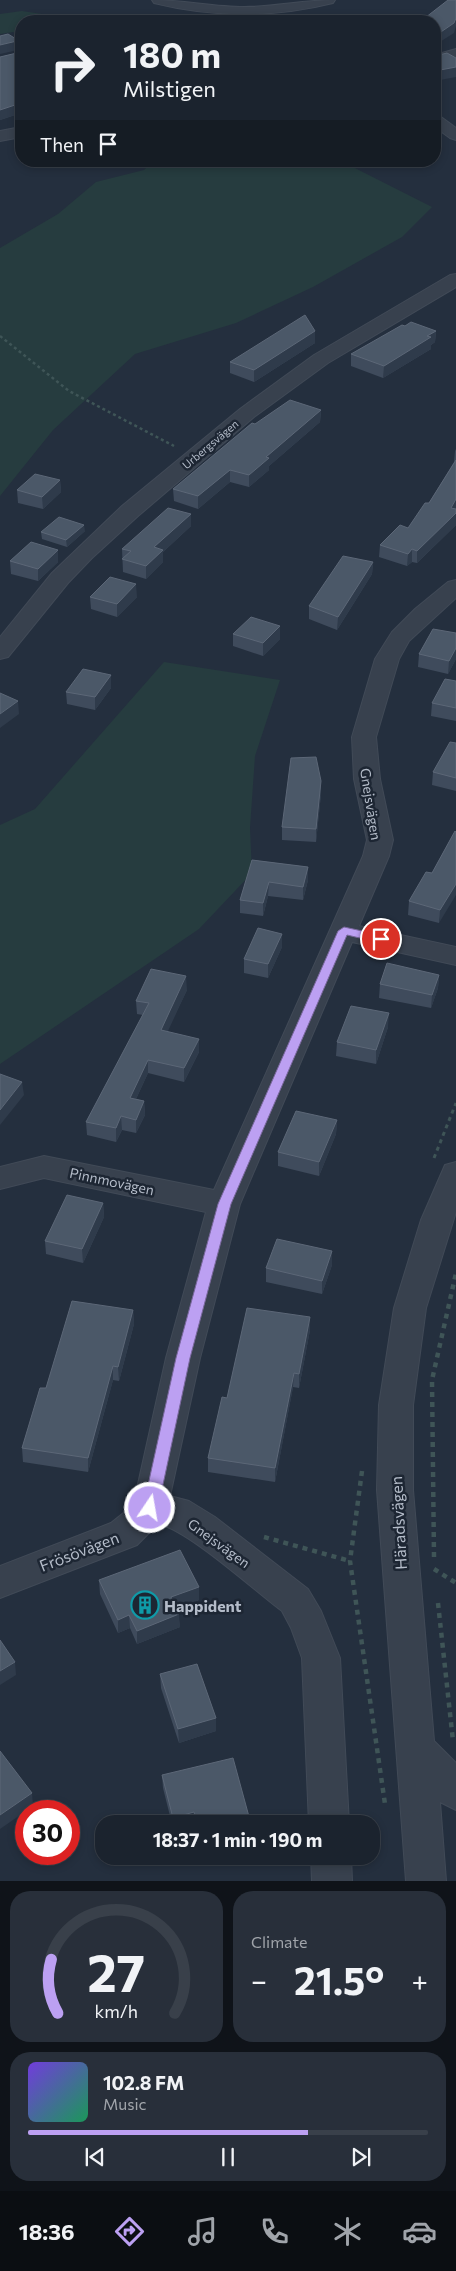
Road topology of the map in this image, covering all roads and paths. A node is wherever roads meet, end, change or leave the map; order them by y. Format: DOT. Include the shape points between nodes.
graph roads {
  1 [pos="159,0"];
  2 [pos="328,0"];
  3 [pos="282,4"];
  4 [pos="292,15"];
  5 [pos="456,53"];
  6 [pos="441,58"];
  7 [pos="441,124"];
  8 [pos="15,133"];
  9 [pos="456,134"];
  10 [pos="0,136"];
  11 [pos="456,279"];
  12 [pos="0,336"];
  13 [pos="194,457"];
  14 [pos="456,587"];
  15 [pos="0,652"];
  16 [pos="344,931"];
  17 [pos="456,956"];
  18 [pos="456,1173"];
  19 [pos="0,1178"];
  20 [pos="224,1204"];
  21 [pos="456,1273"];
  22 [pos="150,1508"];
  23 [pos="434,1569"];
  24 [pos="435,1579"];
  25 [pos="0,1582"];
  26 [pos="456,1583"];
  27 [pos="437,1598"];
  28 [pos="454,1744"];
  29 [pos="415,1748"];
  30 [pos="456,1791"];
  31 [pos="329,1815"];
  32 [pos="331,1865"];
  33 [pos="332,1881"];
  34 [pos="426,1881"];
  1 -- 3 [label="street" via="248,12"];
  2 -- 3 [label="street"];
  3 -- 4 [label="street"];
  5 -- 6 [label="street"];
  7 -- 9 [label="street"];
  8 -- 10 [label="street"];
  11 -- 13 [label="street, Urbergsvägen" via="321,359"];
  12 -- 13 [label="path" via="69,391"];
  13 -- 15 [label="street, Urbergsvägen" via="130,511 60,578"];
  14 -- 16 [label="street, Gnejsvägen" via="400,637 387,659 364,737 367,779 380,840"];
  16 -- 17 [label="street"];
  16 -- 20 [label="street, Gnejsvägen"];
  18 -- 29 [label="street, Häradsvägen" via="437,1220 410,1308 396,1405 395,1490"];
  19 -- 20 [label="street, Pinnmovägen" via="44,1167"];
  20 -- 22 [label="street, Gnejsvägen" via="183,1358"];
  21 -- 23 [label="path" via="432,1380"];
  22 -- 25 [label="street, Frösövägen" via="124,1534"];
  22 -- 31 [label="street, Gnejsvägen" via="176,1512 202,1528 295,1600 321,1658"];
  23 -- 24 [label="path"];
  23 -- 26 [label="path"];
  27 -- 28 [label="path"];
  29 -- 30 [label="street"];
  29 -- 34 [label="street, Häradsvägen"];
  32 -- 33 [label="street"];
}
